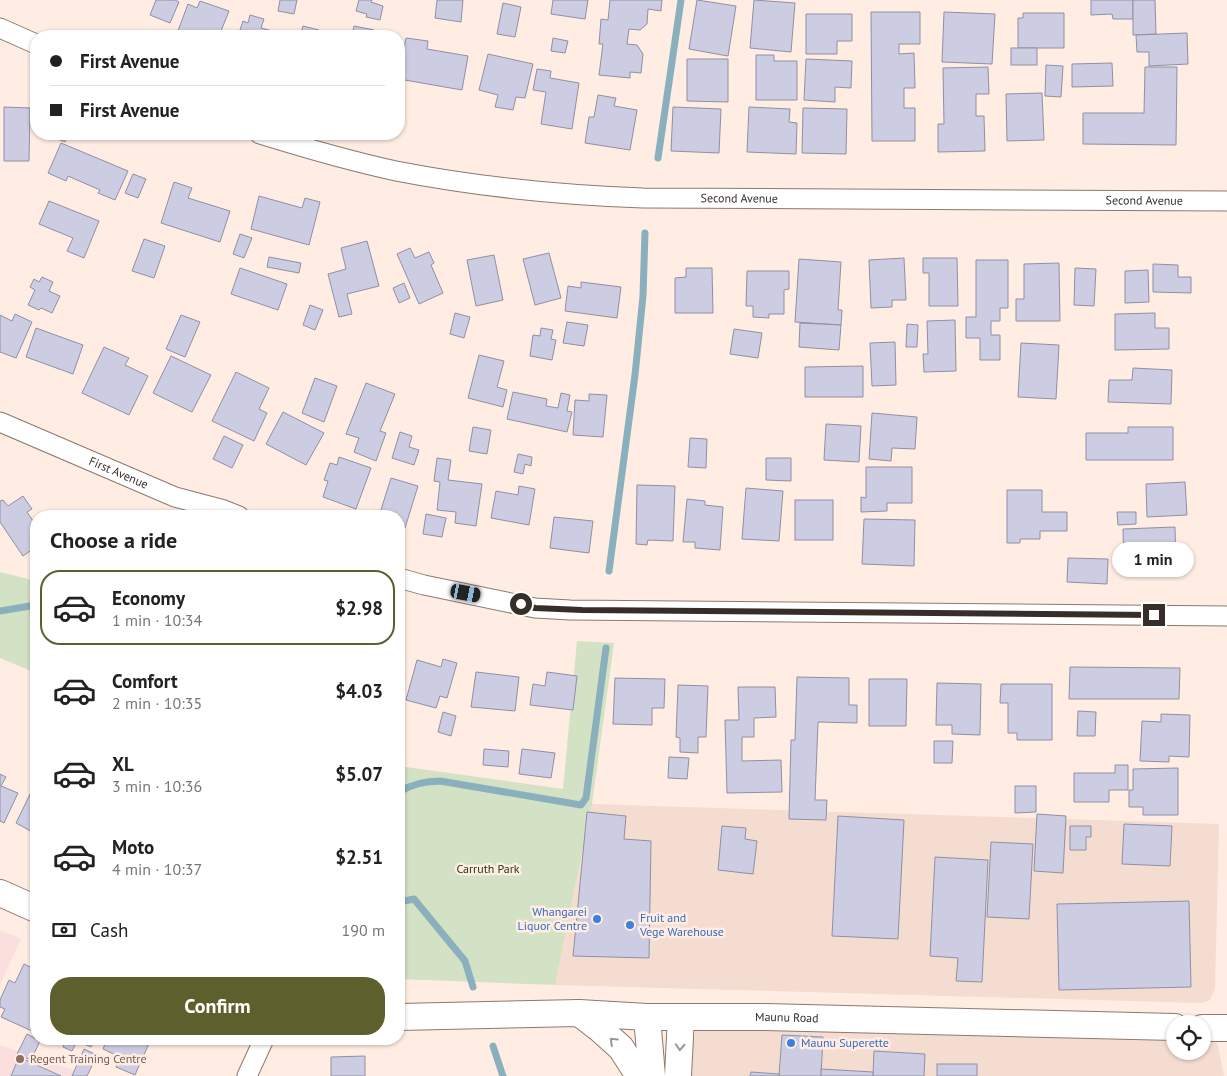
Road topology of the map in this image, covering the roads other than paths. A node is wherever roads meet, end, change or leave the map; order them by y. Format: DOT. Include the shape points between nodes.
graph roads {
  1 [pos="0,28"];
  2 [pos="30,41"];
  3 [pos="280,140"];
  4 [pos="1227,201"];
  5 [pos="0,422"];
  6 [pos="224,510"];
  7 [pos="405,580"];
  8 [pos="1227,616"];
  9 [pos="0,893"];
  10 [pos="30,906"];
  11 [pos="579,1013"];
  12 [pos="405,1017"];
  13 [pos="681,1017"];
  14 [pos="647,1018"];
  15 [pos="1166,1027"];
  16 [pos="1211,1028"];
  17 [pos="1227,1028"];
  18 [pos="261,1045"];
  19 [pos="247,1076"];
  20 [pos="639,1076"];
  21 [pos="652,1076"];
  22 [pos="678,1076"];
  1 -- 2 [label="street"];
  3 -- 4 [label="street, Second Avenue" via="396,171 489,186 583,196"];
  5 -- 6 [label="street, First Avenue" via="175,497"];
  7 -- 8 [label="street" via="535,608"];
  9 -- 10 [label="main road"];
  11 -- 12 [label="main road, Maunu Road"];
  11 -- 14 [label="main road, Maunu Road"];
  20 -- 11 [label="main road, one-way" via="621,1048"];
  13 -- 14 [label="main road, Maunu Road"];
  13 -- 15 [label="main road, Maunu Road"];
  13 -- 22 [label="main road, one-way"];
  14 -- 21 [label="main road"];
  16 -- 17 [label="main road"];
  18 -- 19 [label="street"];
}
